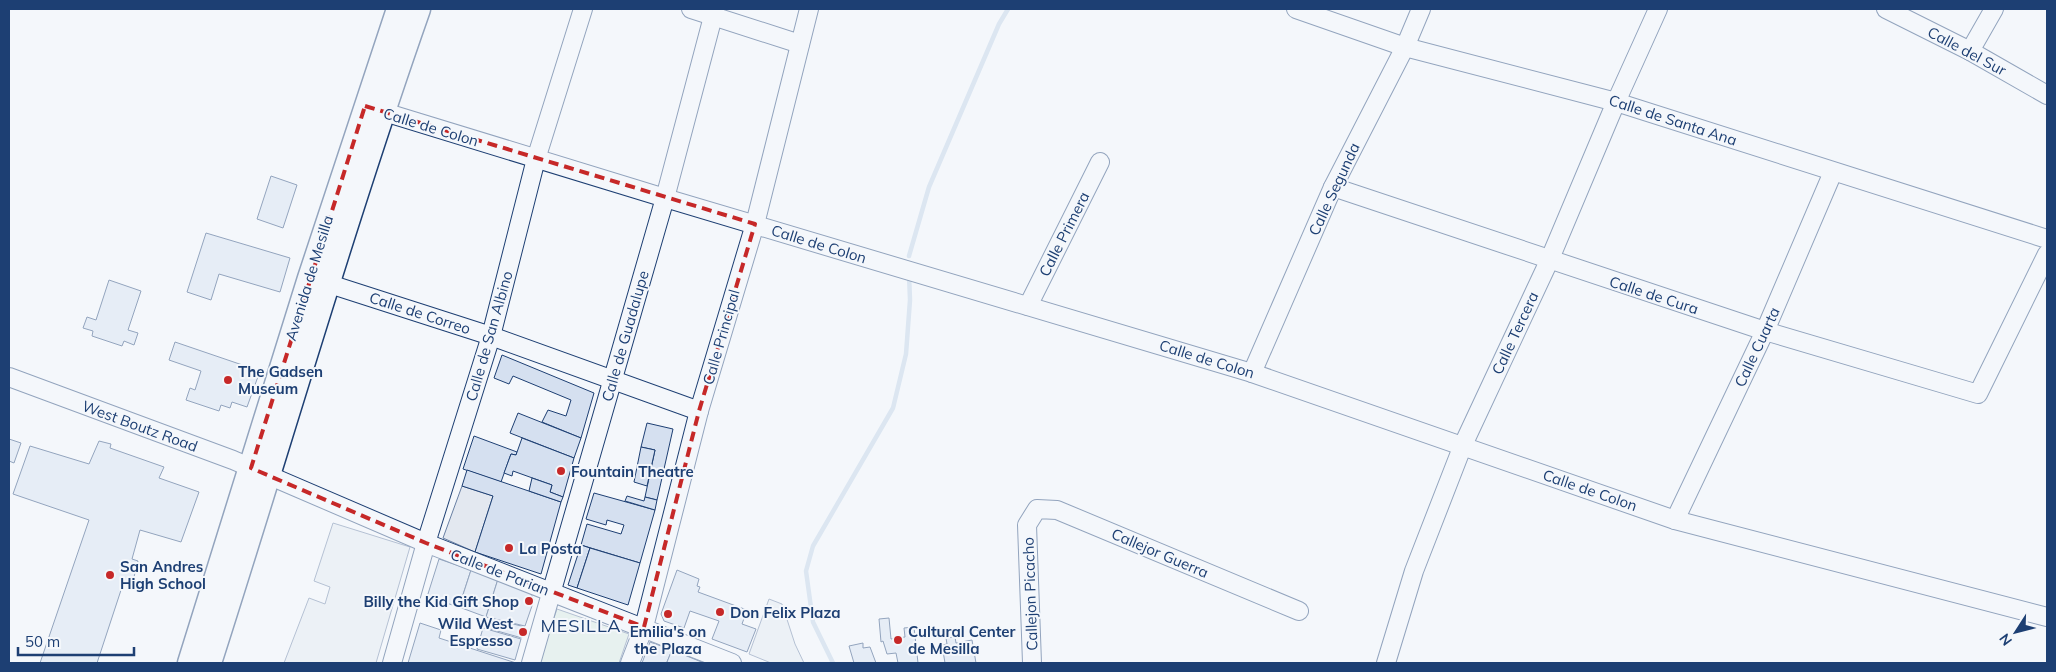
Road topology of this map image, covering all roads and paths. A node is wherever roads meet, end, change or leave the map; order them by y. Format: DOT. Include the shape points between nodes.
graph roads {
  1 [pos="398,9"];
  2 [pos="419,9"];
  3 [pos="583,9"];
  4 [pos="691,9"];
  5 [pos="809,9"];
  6 [pos="1296,9"];
  7 [pos="1421,9"];
  8 [pos="1658,9"];
  9 [pos="1886,9"];
  10 [pos="714,13"];
  11 [pos="1990,16"];
  12 [pos="800,44"];
  13 [pos="1405,47"];
  14 [pos="1970,51"];
  15 [pos="2047,95"];
  16 [pos="1616,102"];
  17 [pos="374,109"];
  18 [pos="536,159"];
  19 [pos="1100,162"];
  20 [pos="1833,172"];
  21 [pos="1333,187"];
  22 [pos="665,198"];
  23 [pos="754,224"];
  24 [pos="2047,239"];
  25 [pos="2047,254"];
  26 [pos="1549,261"];
  27 [pos="319,281"];
  28 [pos="1028,306"];
  29 [pos="1765,331"];
  30 [pos="491,336"];
  31 [pos="1252,372"];
  32 [pos="9,378"];
  33 [pos="612,380"];
  34 [pos="700,411"];
  35 [pos="1462,445"];
  36 [pos="260,472"];
  37 [pos="1675,520"];
  38 [pos="1027,525"];
  39 [pos="426,543"];
  40 [pos="552,593"];
  41 [pos="1299,612"];
  42 [pos="2047,617"];
  43 [pos="644,627"];
  44 [pos="189,663"];
  45 [pos="210,663"];
  46 [pos="392,663"];
  47 [pos="531,663"];
  48 [pos="630,663"];
  49 [pos="732,663"];
  50 [pos="1032,663"];
  51 [pos="1386,663"];
  1 -- 17 [label="main road, Avenida de Mesilla"];
  2 -- 17 [label="main road, Avenida de Mesilla"];
  3 -- 18 [label="street, Calle de San Albino"];
  4 -- 10 [label="street"];
  5 -- 12 [label="street, Calle Principal"];
  6 -- 13 [label="street, Calle de Santa Ana"];
  7 -- 13 [label="street, Calle Segunda"];
  8 -- 16 [label="street, Calle Tercera"];
  9 -- 14 [label="street, Calle del Sur"];
  10 -- 12 [label="street"];
  10 -- 22 [label="street, Calle de Guadalupe"];
  11 -- 14 [label="street"];
  12 -- 23 [label="street, Calle Principal"];
  13 -- 16 [label="street, Calle de Santa Ana"];
  13 -- 21 [label="street, Calle Segunda"];
  14 -- 15 [label="street, Calle del Sur"];
  16 -- 20 [label="street, Calle de Santa Ana"];
  16 -- 26 [label="street, Calle Tercera"];
  17 -- 18 [label="street, Calle de Colon"];
  17 -- 27 [label="main road, Avenida de Mesilla"];
  18 -- 22 [label="street, Calle de Colon"];
  18 -- 30 [label="street, Calle de San Albino"];
  19 -- 28 [label="street, Calle Primera"];
  20 -- 24 [label="street, Calle de Santa Ana"];
  20 -- 29 [label="street, Calle Cuarta"];
  21 -- 26 [label="street, Calle de Cura"];
  21 -- 31 [label="street, Calle Segunda"];
  22 -- 23 [label="street, Calle de Colon"];
  22 -- 33 [label="street, Calle de Guadalupe"];
  23 -- 28 [label="street, Calle de Colon"];
  23 -- 34 [label="street, Calle Principal"];
  25 -- 29 [label="street, Calle de Cura" via="1978,394"];
  26 -- 29 [label="street, Calle de Cura"];
  26 -- 35 [label="street, Calle Tercera"];
  27 -- 30 [label="street, Calle de Correo"];
  27 -- 36 [label="main road, Avenida de Mesilla"];
  28 -- 31 [label="street, Calle de Colon"];
  29 -- 37 [label="street, Calle Cuarta"];
  30 -- 33 [label="street, Calle de Correo"];
  30 -- 39 [label="street, Calle de San Albino"];
  31 -- 35 [label="street, Calle de Colon"];
  32 -- 36 [label="street, West Boutz Road"];
  33 -- 34 [label="street, Calle de Correo"];
  33 -- 40 [label="street, Calle de Guadalupe"];
  34 -- 43 [label="street, Calle Principal"];
  35 -- 37 [label="street, Calle de Colon"];
  35 -- 51 [label="street, Calle Tercera" via="1414,571"];
  36 -- 39 [label="street, Calle de Parian"];
  36 -- 44 [label="main road, Avenida de Mesilla"];
  36 -- 45 [label="main road, Avenida de Mesilla"];
  37 -- 42 [label="street, Calle de Colon"];
  38 -- 41 [label="street, Callejor Guerra" via="1037,509 1057,510"];
  38 -- 50 [label="street, Callejon Picacho"];
  39 -- 40 [label="street, Calle de Parian"];
  39 -- 46 [label="street, Calle de San Albino"];
  40 -- 43 [label="street, Calle de Parian"];
  40 -- 47 [label="street, Calle de Guadalupe"];
  43 -- 48 [label="street, Calle Principal"];
  43 -- 49 [label="street, Calle de Parian"];
}
